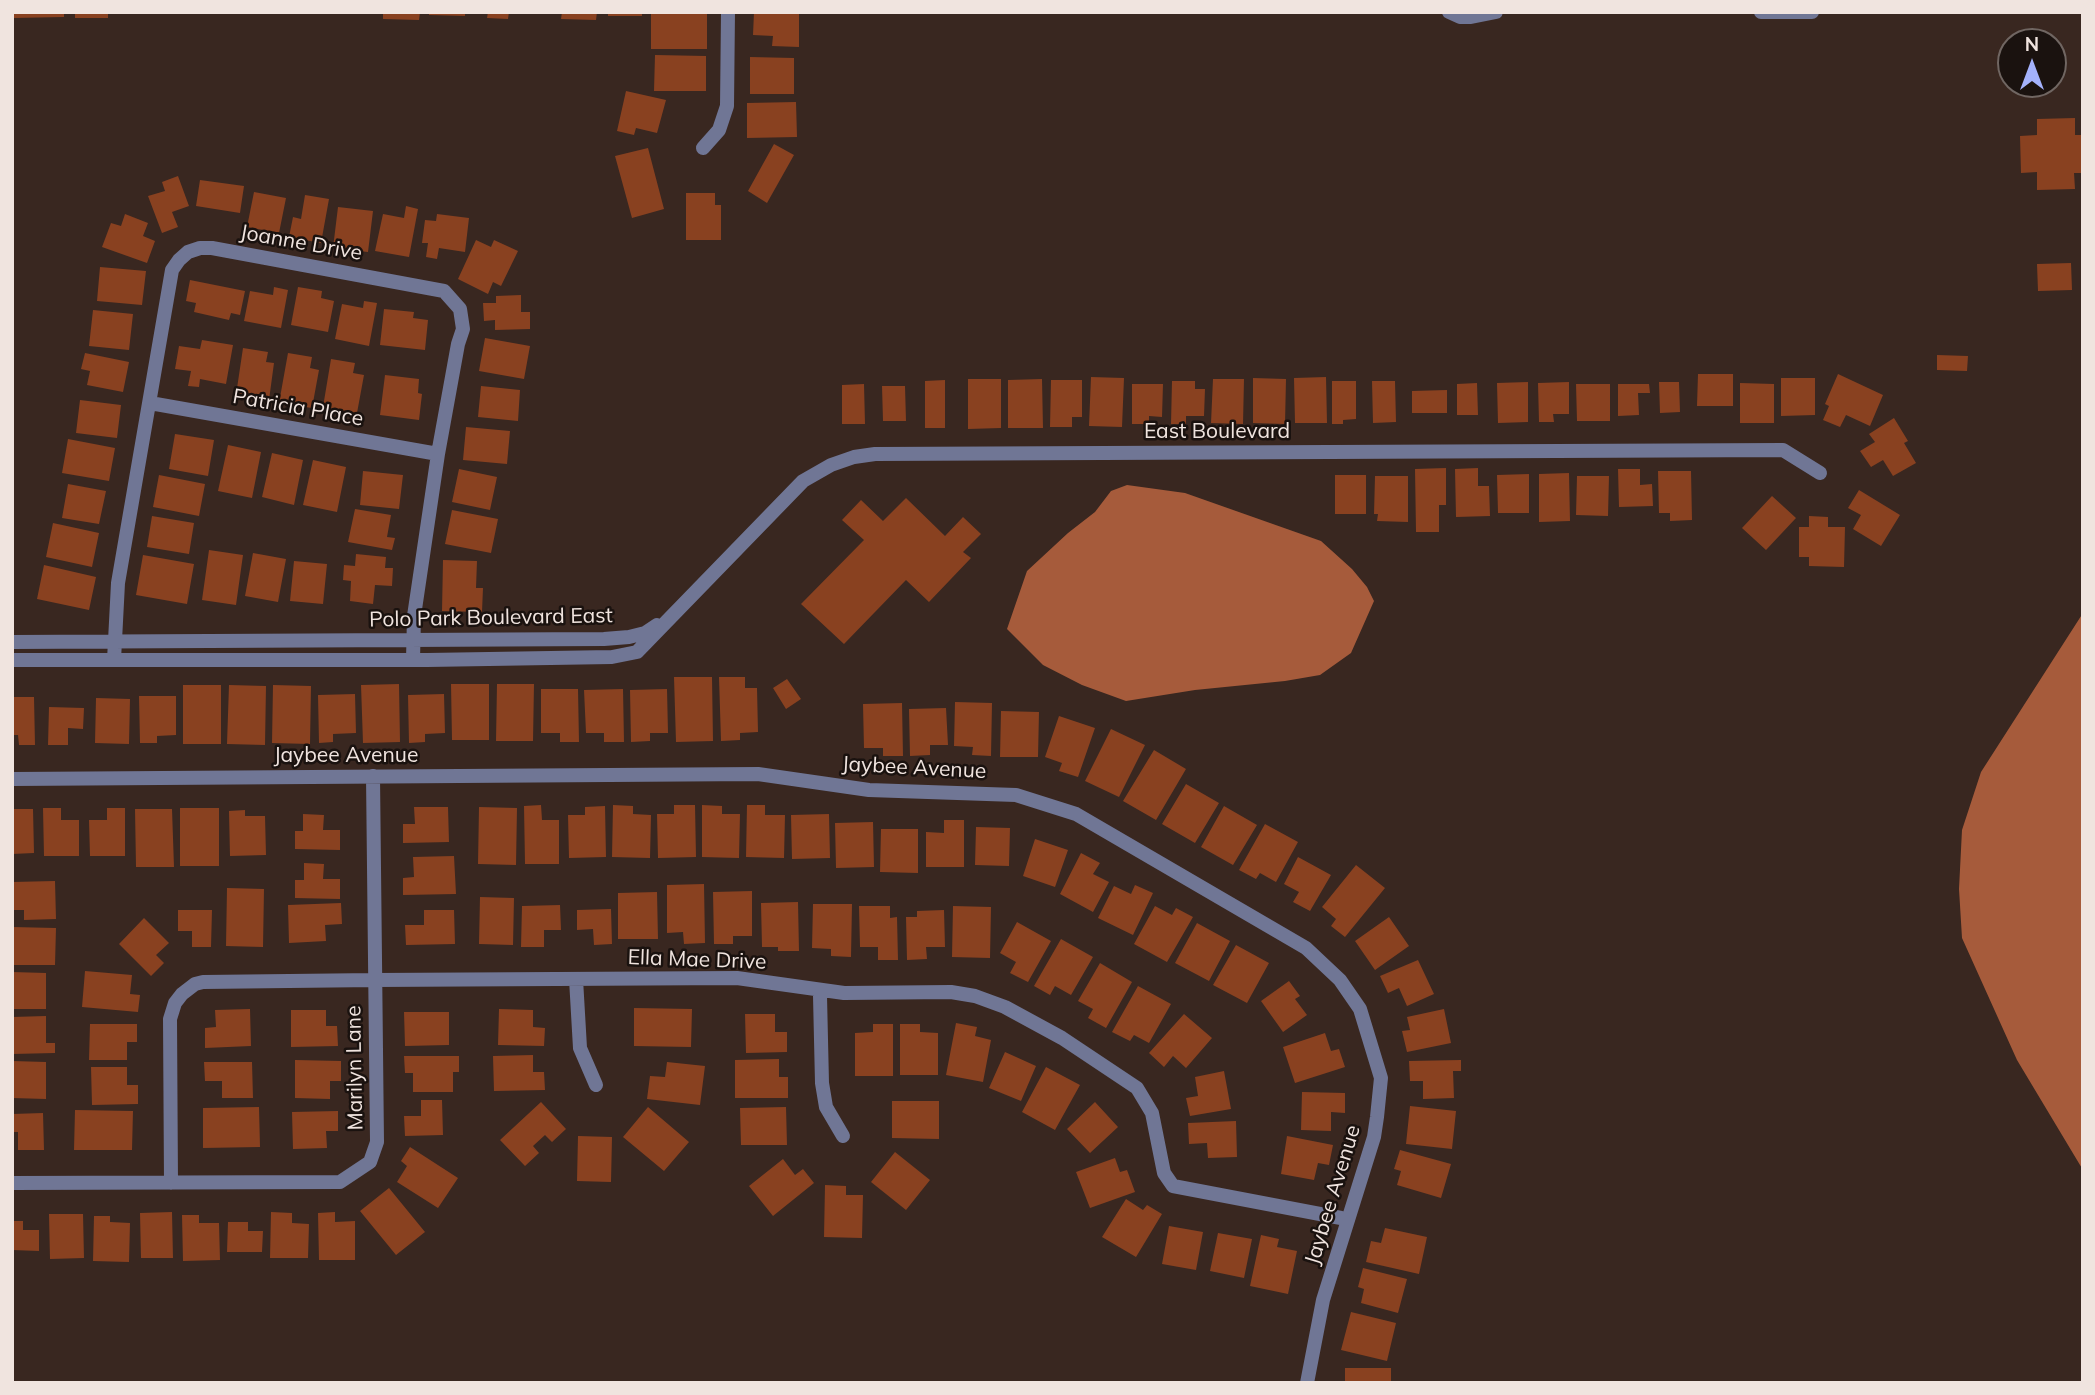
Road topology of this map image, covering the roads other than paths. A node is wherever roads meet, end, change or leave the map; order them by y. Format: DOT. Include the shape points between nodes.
graph roads {
  1 [pos="727,12"];
  2 [pos="1449,12"];
  3 [pos="1496,12"];
  4 [pos="1761,12"];
  5 [pos="1788,12"];
  6 [pos="1812,12"];
  7 [pos="704,148"];
  8 [pos="150,403"];
  9 [pos="438,454"];
  10 [pos="1820,472"];
  11 [pos="671,618"];
  12 [pos="413,640"];
  13 [pos="115,641"];
  14 [pos="12,642"];
  15 [pos="12,660"];
  16 [pos="114,660"];
  17 [pos="413,660"];
  18 [pos="373,776"];
  19 [pos="12,779"];
  20 [pos="576,979"];
  21 [pos="375,980"];
  22 [pos="822,990"];
  23 [pos="597,1085"];
  24 [pos="843,1136"];
  25 [pos="12,1183"];
  26 [pos="171,1183"];
  27 [pos="1347,1222"];
  28 [pos="1307,1383"];
  1 -- 7 [label="street" via="727,106 719,130"];
  2 -- 3 [label="street" via="1471,17"];
  4 -- 5 [label="street"];
  5 -- 6 [label="street"];
  8 -- 9 [label="street, Patricia Place"];
  8 -- 9 [label="street, Joanne Drive" via="173,270 188,252 212,248 444,291 450,296 460,309 463,329"];
  8 -- 13 [label="street, Joanne Drive" via="118,583"];
  9 -- 12 [label="street, Joanne Drive"];
  10 -- 11 [label="street, East Boulevard" via="1783,450 874,454 831,465 803,481"];
  11 -- 12 [label="street, Polo Park Boulevard East" via="629,637"];
  11 -- 17 [label="street, Polo Park Boulevard East" via="637,652 612,657"];
  12 -- 13 [label="street, Polo Park Boulevard East"];
  12 -- 17 [label="street, Joanne Drive"];
  13 -- 14 [label="street, Polo Park Boulevard East"];
  13 -- 16 [label="street, Joanne Drive"];
  15 -- 16 [label="street, Polo Park Boulevard East"];
  16 -- 17 [label="street, Polo Park Boulevard East"];
  18 -- 19 [label="street, Jaybee Avenue"];
  18 -- 21 [label="street, Marilyn Lane"];
  18 -- 27 [label="street, Jaybee Avenue" via="758,774 869,790 1016,794 1076,814 1306,948 1340,980 1360,1009 1381,1078 1374,1137"];
  20 -- 21 [label="street, Ella Mae Drive"];
  20 -- 22 [label="street, Ella Mae Drive" via="737,978"];
  20 -- 23 [label="street" via="580,1048"];
  21 -- 26 [label="street, Marilyn Lane" via="377,1142 370,1162 340,1182"];
  21 -- 26 [label="street, Ella Mae Drive" via="203,982 182,993 170,1019"];
  22 -- 24 [label="street" via="822,1083 826,1107"];
  22 -- 27 [label="street, Ella Mae Drive" via="951,992 1004,1007 1062,1038 1137,1088 1152,1113 1164,1173 1173,1186"];
  25 -- 26 [label="street, Marilyn Lane"];
  27 -- 28 [label="street, Jaybee Avenue" via="1319,1318"];
}
